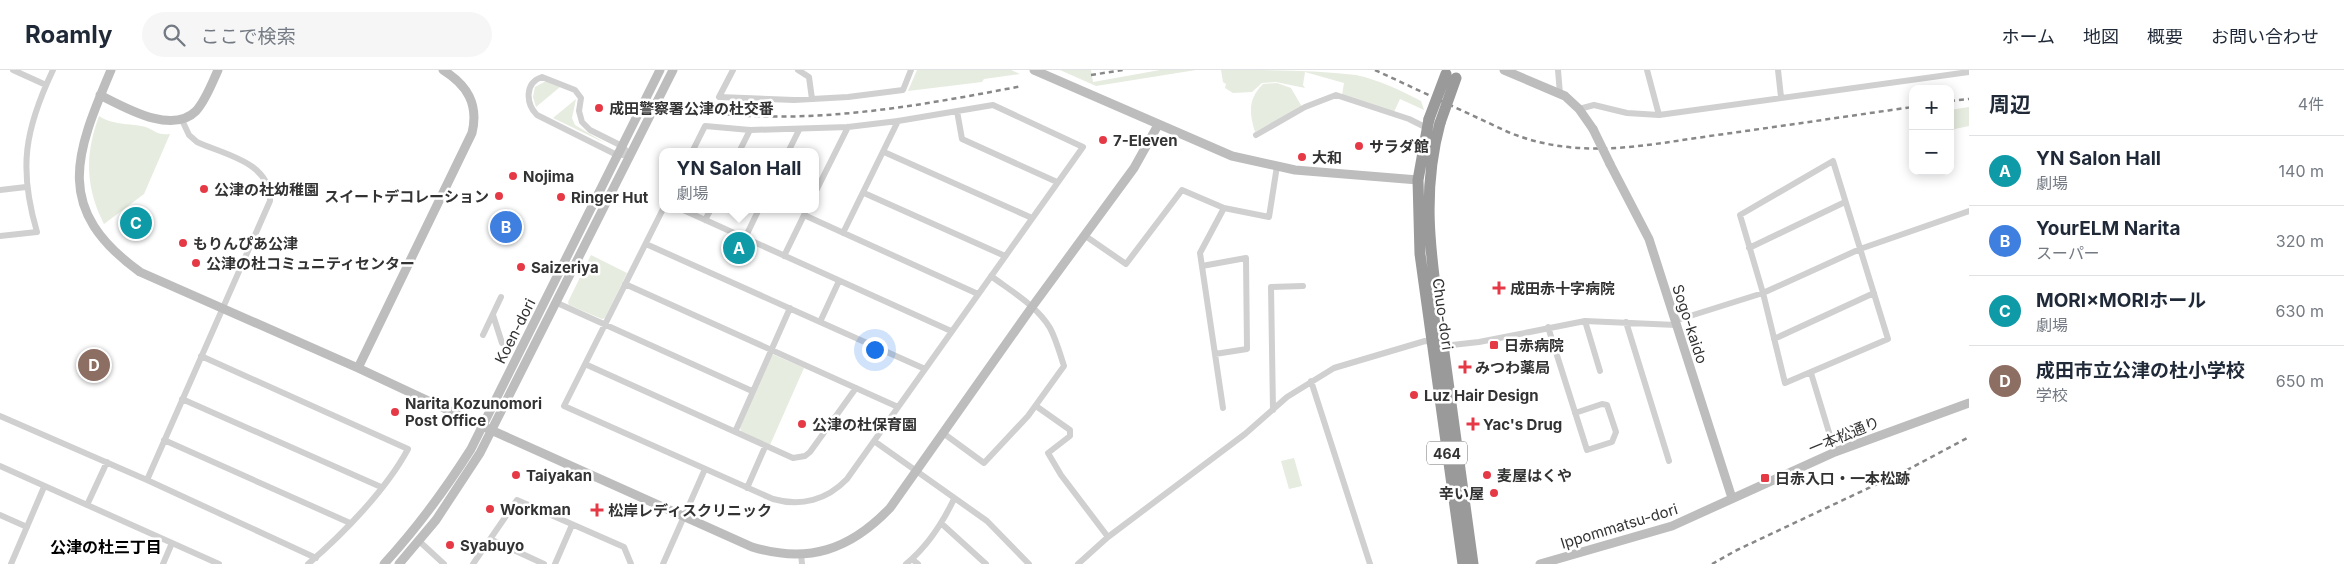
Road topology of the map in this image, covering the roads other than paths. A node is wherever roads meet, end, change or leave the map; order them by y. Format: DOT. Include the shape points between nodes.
graph roads {
  1 [pos="13,70"];
  2 [pos="53,70"];
  3 [pos="111,70"];
  4 [pos="218,70"];
  5 [pos="443,70"];
  6 [pos="660,70"];
  7 [pos="673,70"];
  8 [pos="733,70"];
  9 [pos="798,70"];
  10 [pos="911,70"];
  11 [pos="1034,70"];
  12 [pos="1504,70"];
  13 [pos="1558,70"];
  14 [pos="1647,70"];
  15 [pos="1778,70"];
  16 [pos="1969,72"];
  17 [pos="1452,73"];
  18 [pos="46,85"];
  19 [pos="1560,94"];
  20 [pos="100,96"];
  21 [pos="1781,97"];
  22 [pos="812,99"];
  23 [pos="1579,109"];
  24 [pos="958,111"];
  25 [pos="1659,115"];
  26 [pos="182,120"];
  27 [pos="898,121"];
  28 [pos="1432,123"];
  29 [pos="1158,125"];
  30 [pos="848,127"];
  31 [pos="750,130"];
  32 [pos="799,130"];
  33 [pos="1256,135"];
  34 [pos="622,146"];
  35 [pos="694,148"];
  36 [pos="741,148"];
  37 [pos="790,148"];
  38 [pos="884,152"];
  39 [pos="617,155"];
  40 [pos="630,156"];
  41 [pos="1277,166"];
  42 [pos="1418,180"];
  43 [pos="1057,182"];
  44 [pos="819,185"];
  45 [pos="26,187"];
  46 [pos="0,190"];
  47 [pos="864,193"];
  48 [pos="1846,202"];
  49 [pos="1224,208"];
  50 [pos="1969,211"];
  51 [pos="661,213"];
  52 [pos="690,213"];
  53 [pos="709,213"];
  54 [pos="757,213"];
  55 [pos="806,213"];
  56 [pos="808,213"];
  57 [pos="1032,218"];
  58 [pos="705,220"];
  59 [pos="843,233"];
  60 [pos="1084,235"];
  61 [pos="0,236"];
  62 [pos="745,238"];
  63 [pos="646,244"];
  64 [pos="1750,248"];
  65 [pos="1860,249"];
  66 [pos="784,256"];
  67 [pos="1005,256"];
  68 [pos="1202,266"];
  69 [pos="991,276"];
  70 [pos="838,281"];
  71 [pos="625,284"];
  72 [pos="1303,286"];
  73 [pos="1763,293"];
  74 [pos="978,294"];
  75 [pos="1874,294"];
  76 [pos="502,297"];
  77 [pos="555,302"];
  78 [pos="1032,306"];
  79 [pos="790,308"];
  80 [pos="222,309"];
  81 [pos="492,316"];
  82 [pos="1585,321"];
  83 [pos="820,322"];
  84 [pos="1626,322"];
  85 [pos="1675,323"];
  86 [pos="606,325"];
  87 [pos="1548,327"];
  88 [pos="952,331"];
  89 [pos="483,335"];
  90 [pos="1774,339"];
  91 [pos="1438,342"];
  92 [pos="502,344"];
  93 [pos="771,349"];
  94 [pos="1215,354"];
  95 [pos="201,356"];
  96 [pos="585,364"];
  97 [pos="358,368"];
  98 [pos="925,369"];
  99 [pos="1600,371"];
  100 [pos="1811,373"];
  101 [pos="1311,381"];
  102 [pos="856,388"];
  103 [pos="752,391"];
  104 [pos="182,399"];
  105 [pos="1969,403"];
  106 [pos="1036,406"];
  107 [pos="898,407"];
  108 [pos="1223,408"];
  109 [pos="1273,410"];
  110 [pos="1575,413"];
  111 [pos="0,416"];
  112 [pos="482,426"];
  113 [pos="492,431"];
  114 [pos="735,432"];
  115 [pos="943,433"];
  116 [pos="164,440"];
  117 [pos="874,441"];
  118 [pos="765,447"];
  119 [pos="1835,452"];
  120 [pos="1669,461"];
  121 [pos="107,462"];
  122 [pos="0,466"];
  123 [pos="705,469"];
  124 [pos="916,471"];
  125 [pos="147,480"];
  126 [pos="44,487"];
  127 [pos="381,487"];
  128 [pos="747,488"];
  129 [pos="1732,498"];
  130 [pos="954,499"];
  131 [pos="87,505"];
  132 [pos="0,515"];
  133 [pos="684,516"];
  134 [pos="350,523"];
  135 [pos="942,524"];
  136 [pos="572,525"];
  137 [pos="27,527"];
  138 [pos="1108,537"];
  139 [pos="490,539"];
  140 [pos="419,541"];
  141 [pos="172,543"];
  142 [pos="801,554"];
  143 [pos="316,558"];
  144 [pos="912,559"];
  145 [pos="10,564"];
  146 [pos="163,564"];
  147 [pos="219,564"];
  148 [pos="308,564"];
  149 [pos="384,564"];
  150 [pos="399,564"];
  151 [pos="444,564"];
  152 [pos="473,564"];
  153 [pos="544,564"];
  154 [pos="555,564"];
  155 [pos="630,564"];
  156 [pos="664,564"];
  157 [pos="802,564"];
  158 [pos="906,564"];
  159 [pos="918,564"];
  160 [pos="986,564"];
  161 [pos="1029,564"];
  162 [pos="1078,564"];
  163 [pos="1370,564"];
  164 [pos="1463,564"];
  165 [pos="1473,564"];
  166 [pos="1540,564"];
  1 -- 18 [label="street"];
  2 -- 18 [label="street"];
  3 -- 20 [label="street"];
  4 -- 26 [label="street" via="200,106"];
  5 -- 97 [label="street" via="458,80 469,94 474,109 472,133"];
  6 -- 34 [label="street, Koen-dori"];
  7 -- 40 [label="street, Koen-dori"];
  8 -- 22 [label="street" via="719,97"];
  9 -- 22 [label="street" via="809,77"];
  10 -- 22 [label="street" via="903,90"];
  11 -- 29 [label="street"];
  12 -- 19 [label="street"];
  13 -- 19 [label="street"];
  14 -- 25 [label="street"];
  15 -- 21 [label="street"];
  16 -- 21 [label="street"];
  17 -- 28 [label="highway, Chuo-dori / 464, bridge"];
  18 -- 45 [label="street" via="30,124"];
  19 -- 23 [label="street"];
  20 -- 26 [label="street" via="160,120"];
  20 -- 80 [label="street" via="79,160 81,191 90,220 112,250 140,272"];
  21 -- 25 [label="street"];
  23 -- 25 [label="street" via="1594,105"];
  23 -- 85 [label="street, Sogo-kaido, bridge" via="1593,129 1649,239"];
  24 -- 27 [label="street"];
  24 -- 43 [label="street" via="962,139"];
  24 -- 43 [label="street" via="992,105 1083,147"];
  26 -- 80 [label="street" via="189,135 197,142 257,169 270,194 268,209"];
  27 -- 30 [label="street"];
  27 -- 38 [label="street"];
  28 -- 33 [label="street" via="1409,119 1336,95"];
  28 -- 42 [label="highway, Chuo-dori / 464"];
  28 -- 91 [label="highway, Chuo-dori / 464" via="1427,210"];
  29 -- 41 [label="street" via="1232,156"];
  29 -- 60 [label="street" via="1134,168"];
  30 -- 32 [label="street"];
  30 -- 44 [label="street"];
  31 -- 32 [label="street"];
  31 -- 35 [label="street" via="705,126"];
  31 -- 36 [label="street"];
  32 -- 37 [label="street"];
  34 -- 39 [label="street, Koen-dori"];
  34 -- 39 [label="street" via="590,130 582,122 579,111 581,98 575,90 547,78 537,78 532,83 528,97 537,115"];
  34 -- 40 [label="street"];
  38 -- 47 [label="street"];
  38 -- 57 [label="street"];
  39 -- 40 [label="street"];
  39 -- 112 [label="street, Koen-dori"];
  40 -- 77 [label="street, Koen-dori"];
  41 -- 42 [label="street"];
  41 -- 49 [label="street" via="1269,217"];
  42 -- 91 [label="highway, Chuo-dori / 464" via="1420,254"];
  43 -- 57 [label="street"];
  45 -- 46 [label="street"];
  45 -- 61 [label="street" via="37,232"];
  47 -- 59 [label="street"];
  47 -- 67 [label="street"];
  48 -- 64 [label="street"];
  48 -- 64 [label="street" via="1833,162 1740,215"];
  48 -- 65 [label="street"];
  49 -- 60 [label="street" via="1182,190 1126,264"];
  49 -- 68 [label="street" via="1200,253"];
  50 -- 65 [label="street"];
  51 -- 63 [label="street"];
  52 -- 58 [label="street"];
  53 -- 58 [label="street"];
  54 -- 62 [label="street"];
  55 -- 66 [label="street"];
  56 -- 59 [label="street"];
  57 -- 67 [label="street"];
  58 -- 62 [label="street"];
  59 -- 74 [label="street"];
  60 -- 78 [label="street"];
  62 -- 66 [label="street"];
  63 -- 71 [label="street"];
  63 -- 79 [label="street"];
  64 -- 73 [label="street"];
  65 -- 73 [label="street"];
  65 -- 75 [label="street"];
  66 -- 70 [label="street"];
  67 -- 69 [label="street"];
  68 -- 94 [label="street"];
  68 -- 94 [label="street" via="1246,258 1247,349"];
  69 -- 74 [label="street"];
  69 -- 78 [label="street"];
  70 -- 83 [label="street"];
  70 -- 88 [label="street"];
  71 -- 86 [label="street"];
  71 -- 93 [label="street"];
  72 -- 109 [label="street" via="1271,287"];
  73 -- 85 [label="street"];
  73 -- 90 [label="street"];
  74 -- 88 [label="street"];
  75 -- 90 [label="street"];
  75 -- 100 [label="street" via="1888,339"];
  76 -- 81 [label="street"];
  77 -- 86 [label="street"];
  77 -- 113 [label="street, Koen-dori"];
  78 -- 106 [label="street" via="1050,328 1064,366"];
  78 -- 115 [label="street"];
  79 -- 83 [label="street"];
  79 -- 93 [label="street"];
  80 -- 95 [label="street"];
  80 -- 97 [label="street"];
  81 -- 89 [label="street"];
  81 -- 92 [label="street"];
  82 -- 84 [label="street"];
  82 -- 87 [label="street"];
  82 -- 99 [label="street"];
  83 -- 98 [label="street"];
  84 -- 85 [label="street"];
  84 -- 120 [label="street"];
  85 -- 129 [label="street, Sogo-kaido"];
  86 -- 96 [label="street"];
  86 -- 103 [label="street"];
  87 -- 91 [label="street" via="1479,342 1452,345"];
  87 -- 110 [label="street"];
  88 -- 98 [label="street"];
  90 -- 100 [label="street" via="1785,383"];
  91 -- 101 [label="street" via="1425,341 1334,368"];
  91 -- 164 [label="highway, Chuo-dori / 464"];
  91 -- 165 [label="highway, Chuo-dori / 464"];
  93 -- 102 [label="street"];
  93 -- 103 [label="street"];
  94 -- 108 [label="street"];
  95 -- 104 [label="street"];
  95 -- 127 [label="street" via="408,449"];
  96 -- 114 [label="street"];
  96 -- 123 [label="street" via="564,406"];
  97 -- 112 [label="street"];
  98 -- 107 [label="street"];
  100 -- 119 [label="street"];
  101 -- 109 [label="street"];
  101 -- 163 [label="street"];
  102 -- 107 [label="street"];
  102 -- 118 [label="street" via="808,455 790,458"];
  103 -- 114 [label="street"];
  104 -- 116 [label="street"];
  104 -- 127 [label="street"];
  105 -- 119 [label="street, 一本松通り"];
  106 -- 115 [label="street" via="984,463"];
  106 -- 138 [label="street" via="1070,430 1070,436 1048,453 1060,475"];
  107 -- 117 [label="street"];
  109 -- 138 [label="street"];
  110 -- 110 [label="street" via="1587,450 1612,442 1616,432 1607,405"];
  111 -- 121 [label="street"];
  112 -- 113 [label="street"];
  112 -- 149 [label="street, Koen-dori" via="448,486"];
  113 -- 133 [label="street"];
  113 -- 140 [label="street, Koen-dori" via="458,490"];
  114 -- 118 [label="street"];
  115 -- 124 [label="street"];
  116 -- 125 [label="street"];
  116 -- 134 [label="street"];
  117 -- 124 [label="street"];
  117 -- 128 [label="street" via="840,486 814,500 784,502"];
  118 -- 128 [label="street"];
  119 -- 129 [label="street, 一本松通り"];
  121 -- 125 [label="street"];
  121 -- 131 [label="street"];
  122 -- 126 [label="street"];
  123 -- 128 [label="street"];
  123 -- 133 [label="street"];
  124 -- 130 [label="street"];
  124 -- 142 [label="street" via="890,508 860,536 835,547"];
  125 -- 143 [label="street"];
  126 -- 131 [label="street"];
  126 -- 137 [label="street"];
  127 -- 134 [label="street"];
  129 -- 166 [label="street, Ippommatsu-dori" via="1672,526"];
  130 -- 135 [label="street"];
  130 -- 161 [label="street" via="987,521"];
  131 -- 141 [label="street"];
  132 -- 137 [label="street"];
  133 -- 142 [label="street" via="752,547 769,552"];
  133 -- 156 [label="street"];
  134 -- 143 [label="street"];
  135 -- 144 [label="street"];
  135 -- 160 [label="street"];
  136 -- 139 [label="street" via="517,500"];
  136 -- 154 [label="street"];
  136 -- 155 [label="street" via="624,548"];
  137 -- 145 [label="street"];
  138 -- 162 [label="street"];
  139 -- 152 [label="street"];
  139 -- 153 [label="street"];
  140 -- 150 [label="street, Koen-dori"];
  140 -- 151 [label="street"];
  141 -- 146 [label="street"];
  141 -- 147 [label="street"];
  142 -- 157 [label="street"];
  143 -- 148 [label="street"];
  144 -- 158 [label="street"];
  144 -- 159 [label="street"];
}
